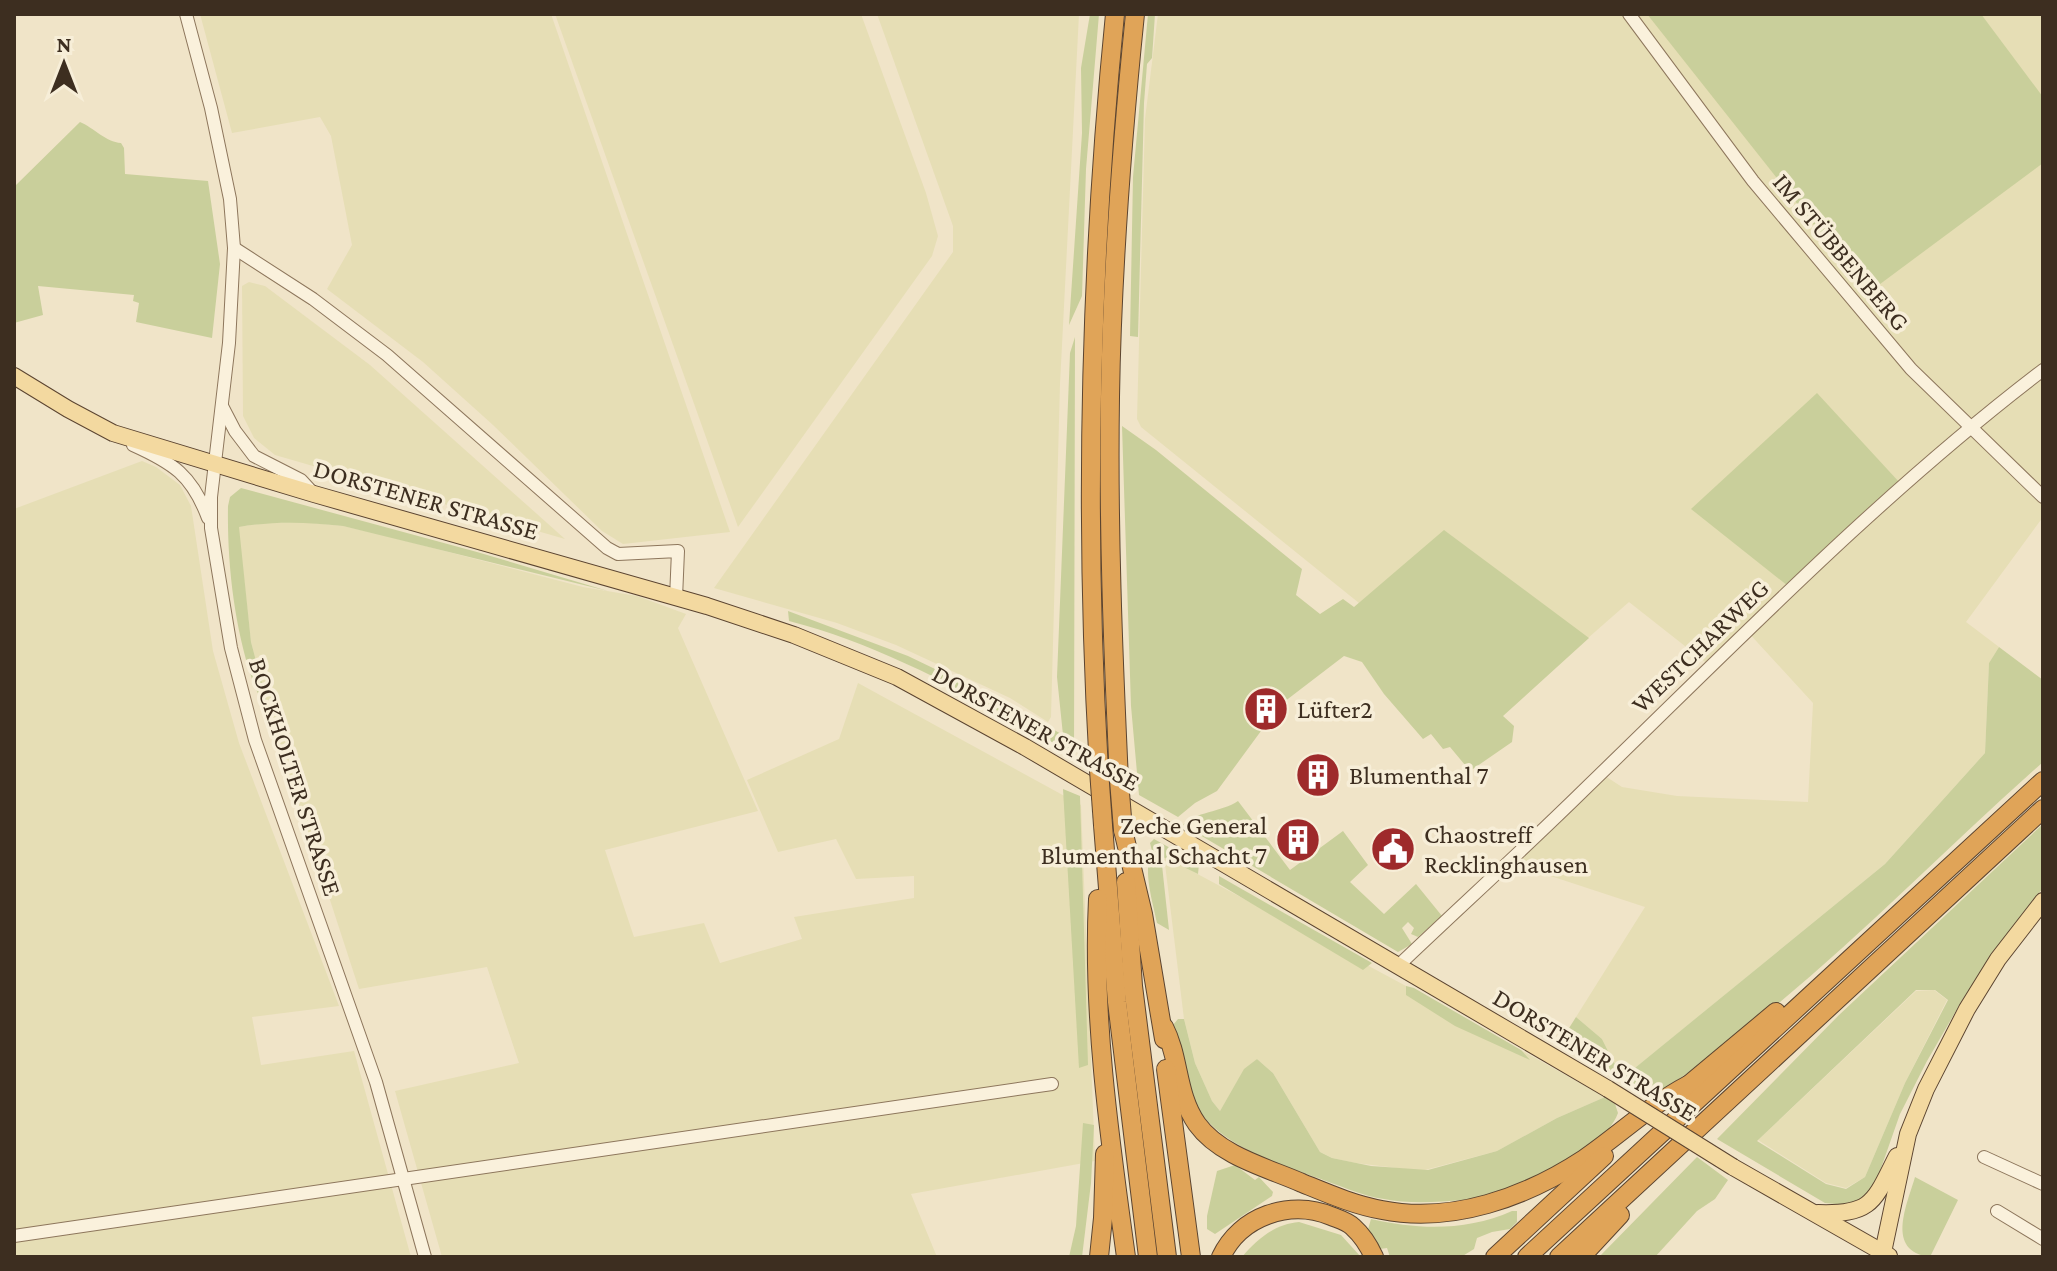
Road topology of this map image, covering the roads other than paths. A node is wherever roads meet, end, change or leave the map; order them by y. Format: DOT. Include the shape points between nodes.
graph roads {
  1 [pos="186,14"];
  2 [pos="1115,14"];
  3 [pos="1135,14"];
  4 [pos="1629,14"];
  5 [pos="234,248"];
  6 [pos="2043,370"];
  7 [pos="14,376"];
  8 [pos="222,406"];
  9 [pos="1969,427"];
  10 [pos="113,433"];
  11 [pos="215,464"];
  12 [pos="314,494"];
  13 [pos="2043,497"];
  14 [pos="211,528"];
  15 [pos="676,598"];
  16 [pos="2043,781"];
  17 [pos="2043,809"];
  18 [pos="1103,825"];
  19 [pos="1123,830"];
  20 [pos="2043,901"];
  21 [pos="1398,966"];
  22 [pos="1829,977"];
  23 [pos="1164,1027"];
  24 [pos="1052,1084"];
  25 [pos="1688,1085"];
  26 [pos="1108,1111"];
  27 [pos="1908,1134"];
  28 [pos="1676,1149"];
  29 [pos="1984,1157"];
  30 [pos="403,1177"];
  31 [pos="2043,1184"];
  32 [pos="1997,1211"];
  33 [pos="1813,1213"];
  34 [pos="14,1236"];
  35 [pos="2043,1239"];
  36 [pos="1885,1255"];
  37 [pos="425,1257"];
  38 [pos="1099,1257"];
  39 [pos="1126,1257"];
  40 [pos="1148,1257"];
  41 [pos="1167,1257"];
  42 [pos="1191,1257"];
  43 [pos="1221,1257"];
  44 [pos="1374,1257"];
  45 [pos="1495,1257"];
  46 [pos="1527,1257"];
  47 [pos="1559,1257"];
  48 [pos="1581,1257"];
  1 -- 5 [label="street, BOCKHOLTER STRASSE" via="224,168"];
  2 -- 18 [label="highway, bridge" via="1092,419 1091,640"];
  3 -- 19 [label="highway, bridge" via="1110,395 1111,604"];
  4 -- 9 [label="street, IM STÜBBENBERG" via="1773,205 1911,369"];
  5 -- 8 [label="street, BOCKHOLTER STRASSE"];
  5 -- 15 [label="street" via="387,355 607,548 618,554 678,551"];
  6 -- 9 [label="street, WESTCHARWEG"];
  7 -- 10 [label="main road, DORSTENER STRASSE"];
  8 -- 11 [label="street, BOCKHOLTER STRASSE"];
  8 -- 12 [label="street" via="254,456 301,480"];
  9 -- 13 [label="street, IM STÜBBENBERG"];
  9 -- 21 [label="street, WESTCHARWEG" via="1789,589"];
  10 -- 11 [label="main road, DORSTENER STRASSE"];
  10 -- 14 [label="street" via="187,477"];
  11 -- 12 [label="main road, DORSTENER STRASSE"];
  11 -- 14 [label="street, BOCKHOLTER STRASSE"];
  12 -- 15 [label="main road, DORSTENER STRASSE"];
  14 -- 30 [label="street, BOCKHOLTER STRASSE" via="231,648 255,740 372,1070"];
  15 -- 21 [label="main road, DORSTENER STRASSE" via="794,635 897,677"];
  16 -- 22 [label="highway"];
  17 -- 28 [label="highway"];
  18 -- 26 [label="highway" via="1098,984"];
  18 -- 40 [label="highway" via="1117,1002"];
  19 -- 23 [label="highway"];
  19 -- 41 [label="highway" via="1133,986"];
  20 -- 27 [label="main road" via="1967,1009"];
  21 -- 33 [label="main road, DORSTENER STRASSE, bridge"];
  22 -- 25 [label="highway" via="1772,1015"];
  22 -- 46 [label="highway"];
  23 -- 25 [label="highway" via="1183,1098 1198,1125 1223,1147 1333,1196 1387,1211 1457,1211 1522,1191 1585,1158"];
  23 -- 42 [label="highway"];
  24 -- 30 [label="street"];
  25 -- 45 [label="highway"];
  26 -- 38 [label="highway"];
  26 -- 39 [label="highway"];
  27 -- 33 [label="main road" via="1871,1202 1845,1214"];
  27 -- 36 [label="main road"];
  28 -- 47 [label="highway"];
  28 -- 48 [label="highway"];
  29 -- 31 [label="street"];
  30 -- 34 [label="street"];
  30 -- 37 [label="street, BOCKHOLTER STRASSE"];
  32 -- 35 [label="street"];
  33 -- 36 [label="main road, DORSTENER STRASSE"];
  43 -- 44 [label="highway" via="1240,1230 1283,1209 1319,1211 1351,1225"];
}
